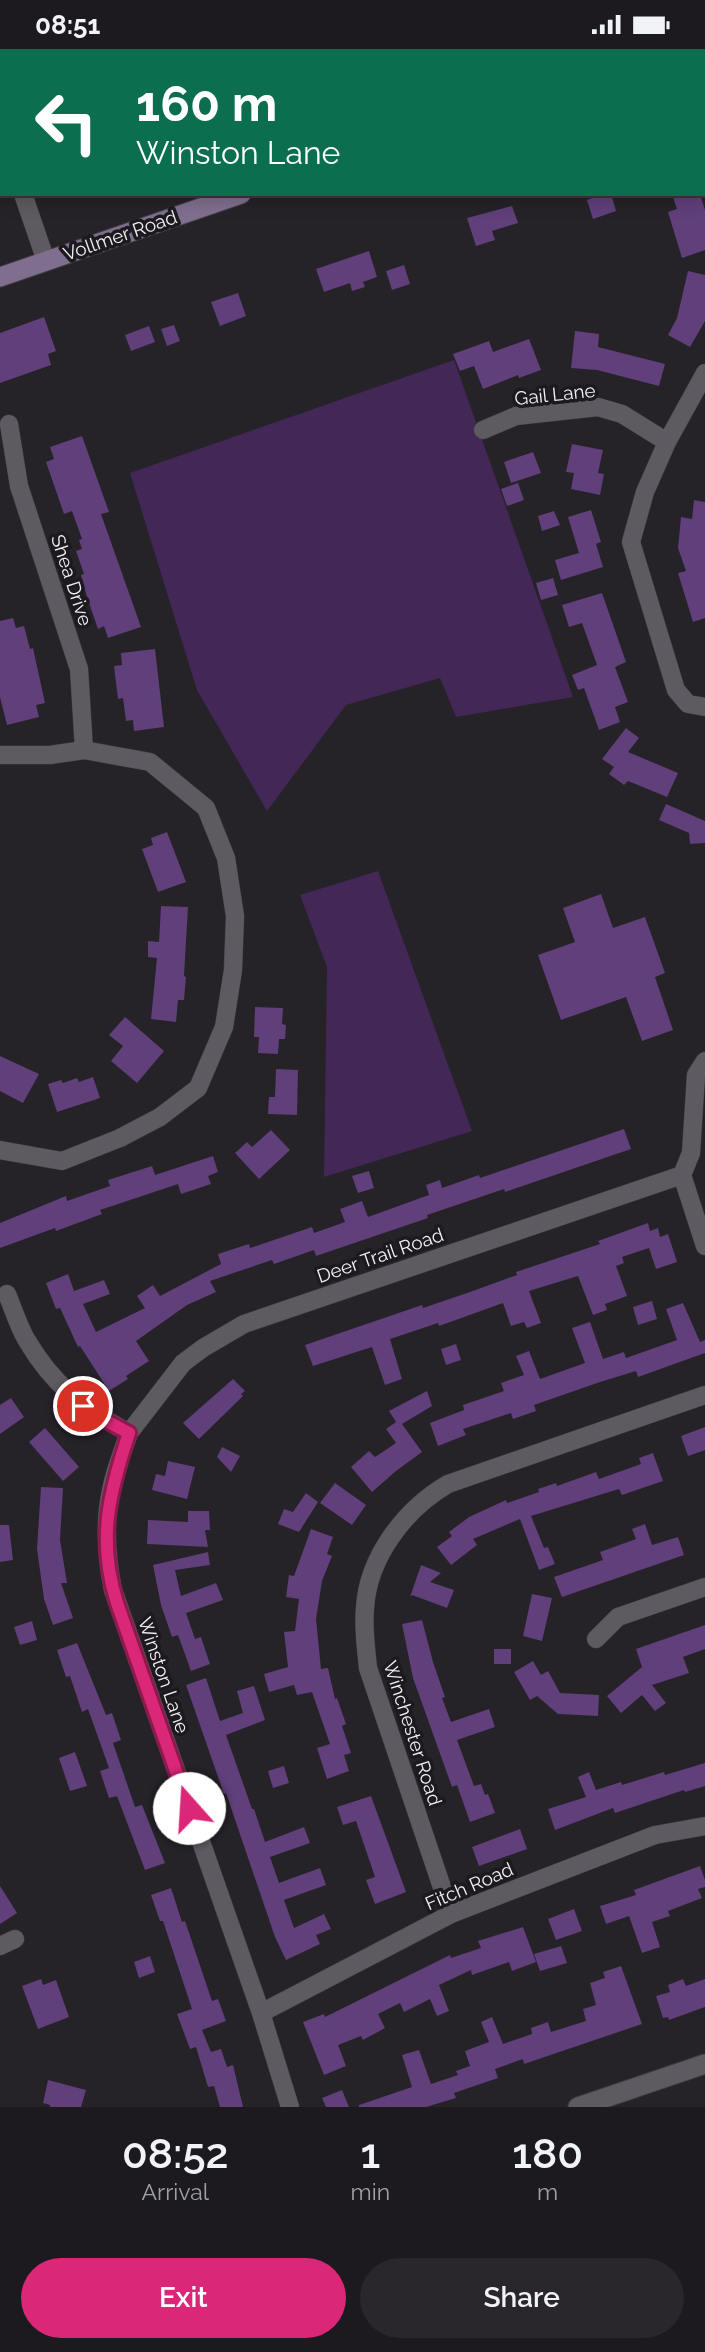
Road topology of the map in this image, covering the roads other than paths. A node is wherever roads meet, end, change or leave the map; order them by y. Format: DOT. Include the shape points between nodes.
graph roads {
  1 [pos="24,196"];
  2 [pos="235,196"];
  3 [pos="46,261"];
  4 [pos="0,277"];
  5 [pos="705,373"];
  6 [pos="9,423"];
  7 [pos="483,430"];
  8 [pos="667,442"];
  9 [pos="697,705"];
  10 [pos="84,750"];
  11 [pos="0,755"];
  12 [pos="700,1068"];
  13 [pos="0,1150"];
  14 [pos="682,1175"];
  15 [pos="705,1246"];
  16 [pos="7,1294"];
  17 [pos="705,1395"];
  18 [pos="129,1433"];
  19 [pos="705,1587"];
  20 [pos="596,1639"];
  21 [pos="705,1826"];
  22 [pos="451,1914"];
  23 [pos="261,2013"];
  24 [pos="705,2064"];
  25 [pos="290,2107"];
  26 [pos="578,2107"];
  1 -- 3 [label="street"];
  2 -- 3 [label="main road, Vollmer Road"];
  3 -- 4 [label="main road, Vollmer Road"];
  5 -- 8 [label="street"];
  6 -- 10 [label="street, Shea Drive" via="19,486 79,669"];
  7 -- 8 [label="street, Gail Lane" via="516,416 598,407 622,414"];
  8 -- 9 [label="street" via="645,492 631,542 676,690"];
  10 -- 11 [label="street"];
  10 -- 13 [label="street" via="150,762 206,808 226,858 235,916 224,1027 198,1088 160,1117 62,1161"];
  12 -- 14 [label="street" via="691,1153"];
  14 -- 15 [label="street"];
  14 -- 18 [label="street, Deer Trail Road" via="244,1324 183,1363"];
  16 -- 18 [label="street" via="25,1338 49,1372 97,1416"];
  17 -- 22 [label="street, Winchester Road" via="448,1484 407,1516 373,1572 365,1606 368,1668"];
  18 -- 23 [label="street, Winston Lane" via="112,1486 107,1531 113,1590"];
  19 -- 20 [label="street" via="618,1617"];
  21 -- 22 [label="street, Fitch Road" via="655,1835"];
  22 -- 23 [label="street, Fitch Road"];
  23 -- 25 [label="street, Winston Lane"];
  24 -- 26 [label="street"];
}
